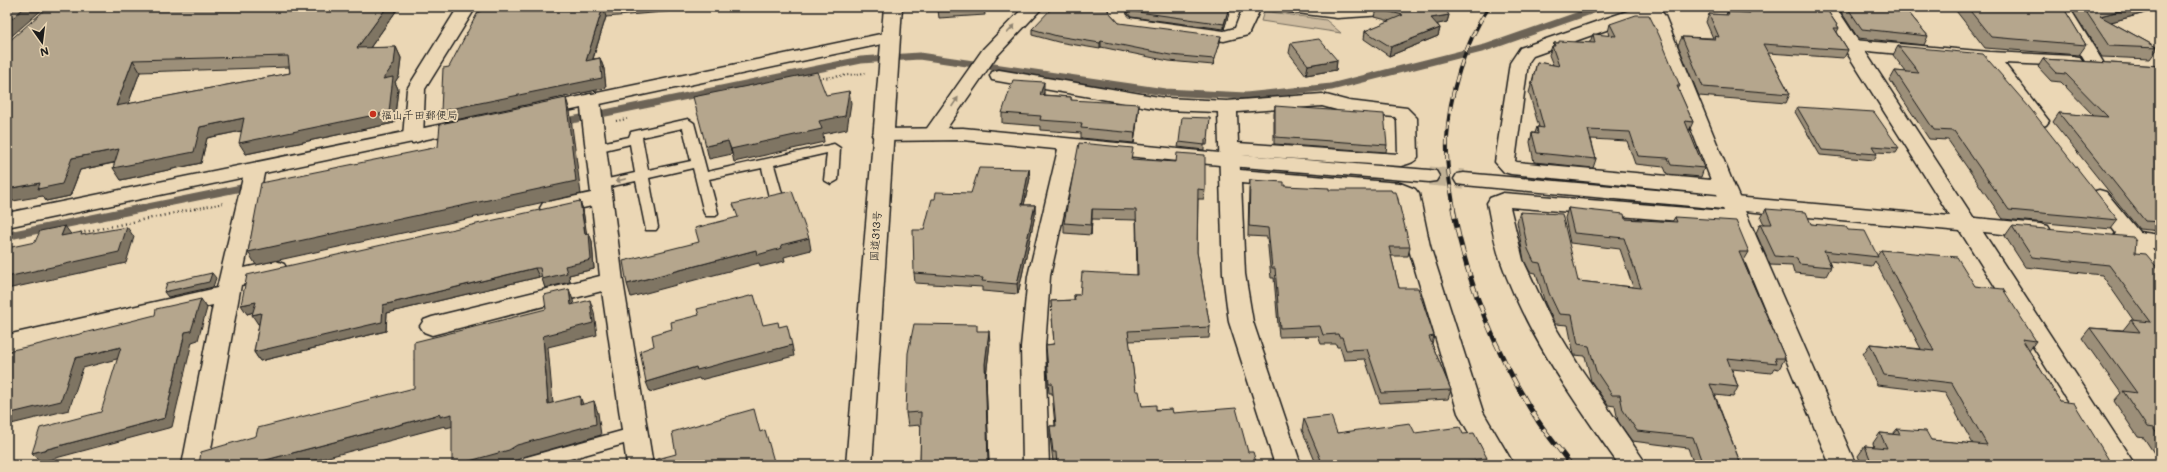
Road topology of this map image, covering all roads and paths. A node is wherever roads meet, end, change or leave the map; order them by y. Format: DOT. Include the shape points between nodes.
graph roads {
  1 [pos="467,7"];
  2 [pos="893,7"];
  3 [pos="1034,7"];
  4 [pos="1118,7"];
  5 [pos="1252,7"];
  6 [pos="1290,7"];
  7 [pos="1432,7"];
  8 [pos="1827,7"];
  9 [pos="2060,7"];
  10 [pos="1652,8"];
  11 [pos="1853,45"];
  12 [pos="889,52"];
  13 [pos="1990,57"];
  14 [pos="868,73"];
  15 [pos="999,76"];
  16 [pos="812,80"];
  17 [pos="1227,107"];
  18 [pos="521,115"];
  19 [pos="632,118"];
  20 [pos="593,121"];
  21 [pos="482,122"];
  22 [pos="933,134"];
  23 [pos="882,135"];
  24 [pos="413,137"];
  25 [pos="2053,138"];
  26 [pos="635,139"];
  27 [pos="1069,145"];
  28 [pos="1230,161"];
  29 [pos="698,162"];
  30 [pos="767,163"];
  31 [pos="642,175"];
  32 [pos="1429,176"];
  33 [pos="702,177"];
  34 [pos="1464,179"];
  35 [pos="831,180"];
  36 [pos="2088,182"];
  37 [pos="252,185"];
  38 [pos="600,191"];
  39 [pos="776,197"];
  40 [pos="1732,203"];
  41 [pos="532,212"];
  42 [pos="711,213"];
  43 [pos="7,220"];
  44 [pos="1965,224"];
  45 [pos="651,226"];
  46 [pos="77,233"];
  47 [pos="2061,233"];
  48 [pos="2100,236"];
  49 [pos="2132,239"];
  50 [pos="2160,242"];
  51 [pos="294,265"];
  52 [pos="2160,274"];
  53 [pos="612,281"];
  54 [pos="230,287"];
  55 [pos="432,326"];
  56 [pos="7,344"];
  57 [pos="636,434"];
  58 [pos="195,465"];
  59 [pos="523,465"];
  60 [pos="640,465"];
  61 [pos="859,465"];
  62 [pos="1036,465"];
  63 [pos="1288,465"];
  64 [pos="1501,465"];
  65 [pos="1634,465"];
  66 [pos="1843,465"];
  67 [pos="2122,465"];
  1 -- 24 [label="main road" via="416,89"];
  2 -- 12 [label="main road, 国道313号"];
  22 -- 3 [label="main road, one-way" via="989,53"];
  4 -- 5 [label="main road" via="1119,18 1125,22 1224,36 1242,31"];
  6 -- 7 [label="main road" via="1337,13"];
  8 -- 11 [label="main road"];
  9 -- 13 [label="main road" via="2101,63"];
  10 -- 40 [label="main road"];
  10 -- 40 [label="main road" via="1526,52 1519,63 1505,162 1511,168"];
  11 -- 13 [label="main road"];
  11 -- 44 [label="main road"];
  12 -- 20 [label="main road"];
  12 -- 23 [label="main road, 国道313号"];
  13 -- 25 [label="main road"];
  14 -- 16 [label="path"];
  15 -- 17 [label="main road" via="1165,104"];
  17 -- 28 [label="main road"];
  17 -- 28 [label="main road" via="1322,100 1348,107 1400,112 1407,118 1408,157 1400,160"];
  18 -- 20 [label="main road"];
  19 -- 20 [label="path"];
  20 -- 26 [label="lane"];
  20 -- 38 [label="main road"];
  21 -- 24 [label="main road"];
  22 -- 23 [label="main road"];
  22 -- 27 [label="main road" via="963,134"];
  23 -- 61 [label="main road, 国道313号"];
  24 -- 37 [label="main road"];
  26 -- 29 [label="lane" via="635,135 688,124"];
  26 -- 31 [label="lane"];
  27 -- 28 [label="main road"];
  27 -- 62 [label="main road" via="1039,276 1033,347"];
  28 -- 32 [label="main road"];
  28 -- 63 [label="main road" via="1234,274 1242,322"];
  28 -- 64 [label="main road" via="1400,190 1408,194 1419,246 1471,413"];
  29 -- 31 [label="lane"];
  29 -- 33 [label="lane"];
  30 -- 33 [label="lane"];
  30 -- 35 [label="lane" via="834,148"];
  30 -- 39 [label="lane"];
  31 -- 38 [label="lane, one-way"];
  31 -- 45 [label="lane"];
  33 -- 42 [label="lane"];
  34 -- 40 [label="main road"];
  36 -- 49 [label="main road"];
  37 -- 43 [label="main road"];
  37 -- 46 [label="path"];
  37 -- 54 [label="main road"];
  38 -- 41 [label="main road"];
  38 -- 53 [label="main road"];
  40 -- 44 [label="main road"];
  40 -- 65 [label="main road" via="1503,200 1498,203 1514,266 1540,323 1592,408"];
  40 -- 66 [label="main road"];
  44 -- 47 [label="main road"];
  44 -- 67 [label="main road"];
  48 -- 49 [label="main road"];
  49 -- 50 [label="main road"];
  49 -- 52 [label="main road"];
  51 -- 54 [label="main road"];
  53 -- 55 [label="main road"];
  53 -- 57 [label="main road"];
  54 -- 56 [label="main road"];
  54 -- 58 [label="main road"];
  57 -- 59 [label="lane"];
  57 -- 60 [label="main road"];
}
